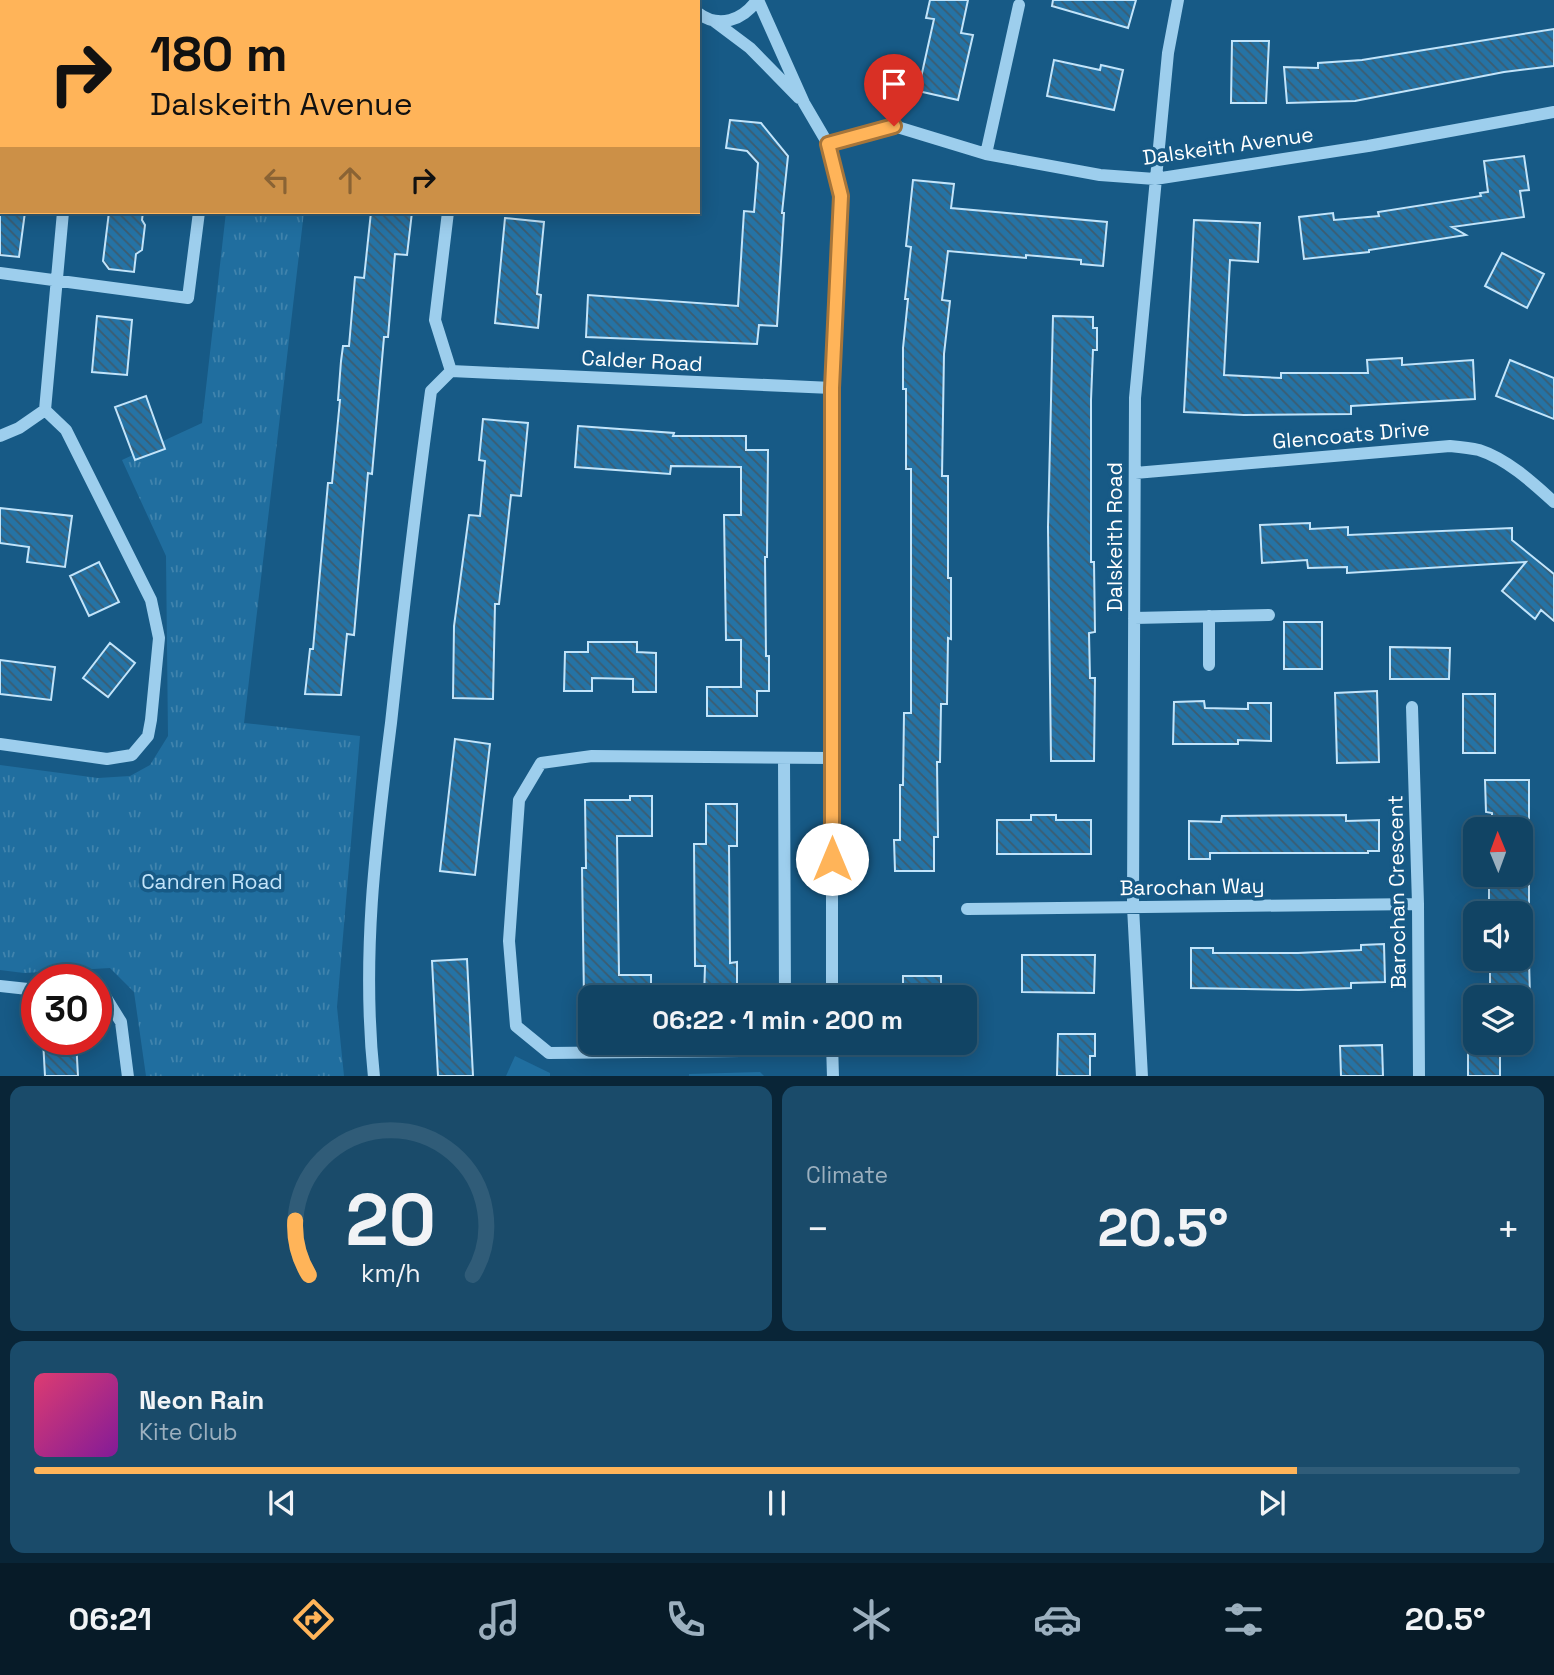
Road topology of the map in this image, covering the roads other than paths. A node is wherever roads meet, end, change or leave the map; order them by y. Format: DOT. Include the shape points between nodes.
graph roads {
  1 [pos="757,0"];
  2 [pos="1178,0"];
  3 [pos="1019,5"];
  4 [pos="703,16"];
  5 [pos="804,103"];
  6 [pos="1554,112"];
  7 [pos="828,144"];
  8 [pos="985,154"];
  9 [pos="1155,179"];
  10 [pos="63,214"];
  11 [pos="199,214"];
  12 [pos="448,214"];
  13 [pos="0,273"];
  14 [pos="57,280"];
  15 [pos="451,371"];
  16 [pos="832,388"];
  17 [pos="45,410"];
  18 [pos="0,436"];
  19 [pos="1135,472"];
  20 [pos="1554,502"];
  21 [pos="1269,615"];
  22 [pos="1209,616"];
  23 [pos="1134,618"];
  24 [pos="1209,665"];
  25 [pos="1412,707"];
  26 [pos="0,744"];
  27 [pos="784,758"];
  28 [pos="831,758"];
  29 [pos="1418,904"];
  30 [pos="1133,907"];
  31 [pos="967,909"];
  32 [pos="785,985"];
  33 [pos="832,985"];
  34 [pos="0,986"];
  35 [pos="21,988"];
  36 [pos="112,1007"];
  37 [pos="578,1052"];
  38 [pos="832,1055"];
  39 [pos="128,1076"];
  40 [pos="374,1076"];
  41 [pos="833,1076"];
  42 [pos="1142,1076"];
  43 [pos="1419,1076"];
  1 -- 4 [label="street" via="739,18 726,21"];
  1 -- 5 [label="street"];
  2 -- 9 [label="street, Dalskeith Road"];
  3 -- 8 [label="street"];
  4 -- 5 [label="street" via="750,48"];
  5 -- 7 [label="street"];
  6 -- 9 [label="street, Dalskeith Avenue"];
  7 -- 8 [label="street, Dalskeith Avenue" via="894,126"];
  7 -- 16 [label="street" via="841,196"];
  8 -- 9 [label="street, Dalskeith Avenue" via="1100,175"];
  9 -- 19 [label="street, Dalskeith Road" via="1135,398"];
  10 -- 14 [label="street"];
  11 -- 14 [label="street" via="188,298"];
  12 -- 15 [label="street" via="435,320"];
  13 -- 14 [label="street"];
  14 -- 17 [label="street"];
  15 -- 16 [label="street, Calder Road"];
  15 -- 40 [label="street" via="431,391 382,792 368,932 368,1023"];
  16 -- 28 [label="street"];
  17 -- 18 [label="street"];
  17 -- 26 [label="street" via="66,430 151,600 159,638 151,720 148,736 132,755 107,759"];
  19 -- 20 [label="street, Glencoats Drive" via="1450,446 1495,457"];
  19 -- 23 [label="street, Dalskeith Road"];
  21 -- 22 [label="street"];
  22 -- 23 [label="street"];
  22 -- 24 [label="street"];
  23 -- 30 [label="street, Dalskeith Road"];
  25 -- 29 [label="street, Barochan Crescent"];
  27 -- 28 [label="street"];
  27 -- 32 [label="street"];
  27 -- 37 [label="street" via="592,756 541,763 519,800 509,941 516,1026 549,1053"];
  28 -- 33 [label="street"];
  29 -- 30 [label="street, Barochan Way"];
  29 -- 43 [label="street, Barochan Crescent"];
  30 -- 31 [label="street, Barochan Way"];
  30 -- 42 [label="street, Dalskeith Road"];
  34 -- 35 [label="street"];
  36 -- 39 [label="street" via="121,1021"];
  38 -- 41 [label="street"];
}
